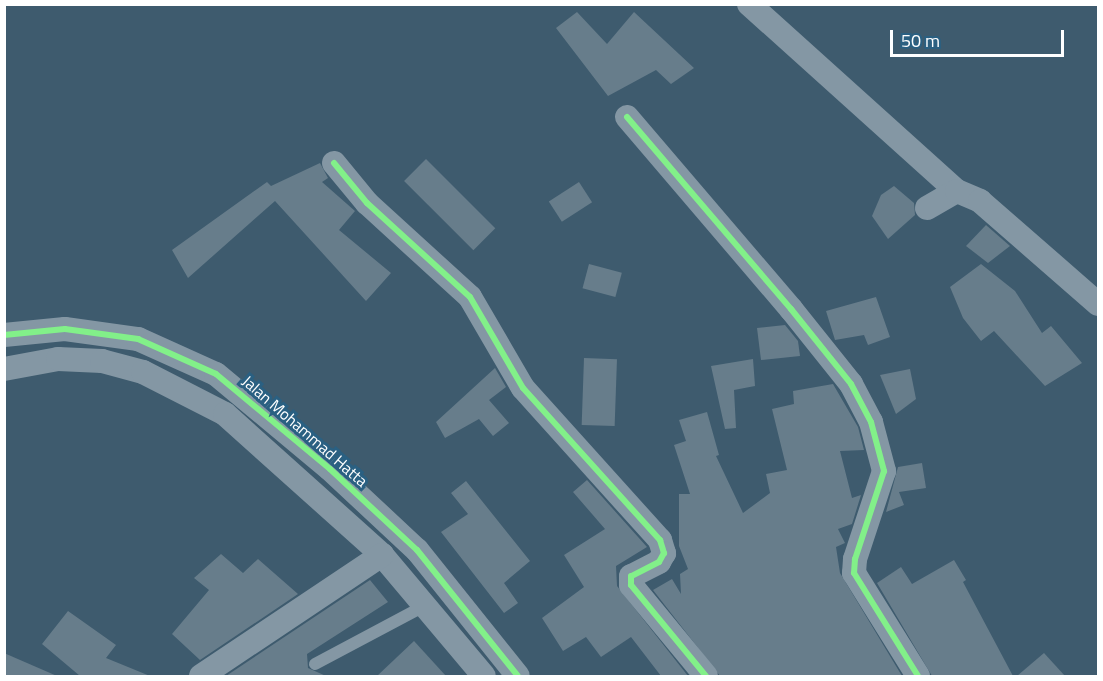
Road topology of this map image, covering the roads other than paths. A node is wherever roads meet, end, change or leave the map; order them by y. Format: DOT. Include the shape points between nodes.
graph roads {
  1 [pos="749,4"];
  2 [pos="627,117"];
  3 [pos="334,163"];
  4 [pos="957,191"];
  5 [pos="927,208"];
  6 [pos="1098,304"];
  7 [pos="4,335"];
  8 [pos="4,369"];
  9 [pos="382,555"];
  10 [pos="451,590"];
  11 [pos="426,605"];
  12 [pos="315,664"];
  13 [pos="913,675"];
  14 [pos="201,676"];
  15 [pos="484,676"];
  16 [pos="518,676"];
  17 [pos="706,676"];
  1 -- 4 [label="street"];
  2 -- 13 [label="street" via="851,384 871,422 884,471 854,573"];
  3 -- 17 [label="street" via="367,203 470,297 517,379 660,540 664,553 659,562 631,576 631,585"];
  4 -- 5 [label="street"];
  4 -- 6 [label="street" via="980,201"];
  7 -- 10 [label="street, Jalan Mohammad Hatta" via="65,329 118,335 175,352 216,374 330,469 417,550"];
  8 -- 9 [label="street" via="58,359 102,361 184,390 225,414"];
  9 -- 11 [label="street"];
  9 -- 14 [label="street"];
  10 -- 11 [label="street"];
  10 -- 16 [label="street, Jalan Mohammad Hatta"];
  11 -- 12 [label="lane"];
  11 -- 15 [label="street"];
}
